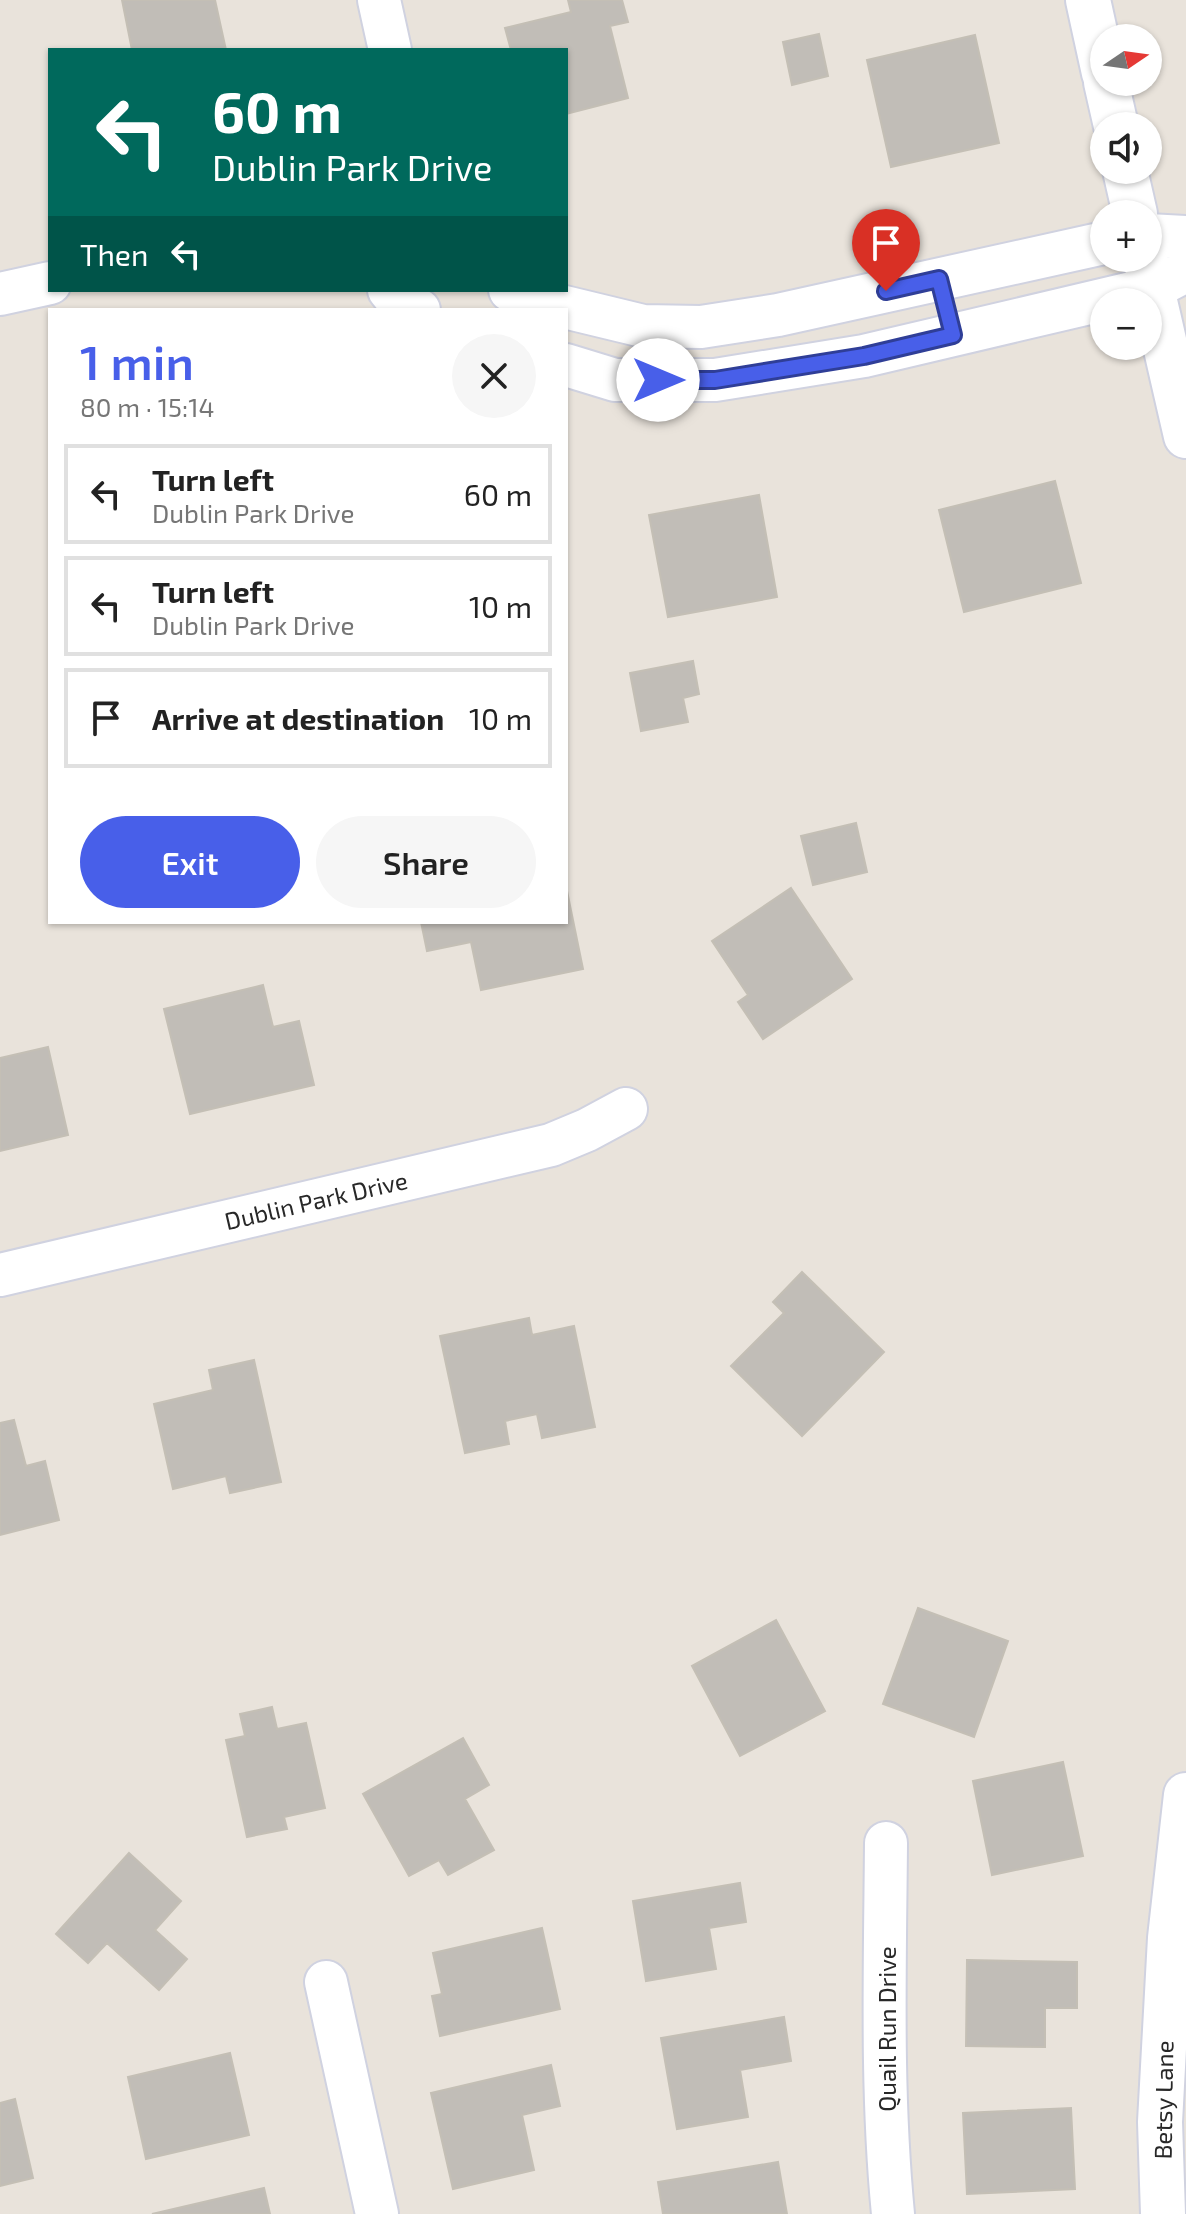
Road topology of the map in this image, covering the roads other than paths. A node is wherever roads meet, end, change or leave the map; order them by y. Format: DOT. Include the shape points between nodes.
graph roads {
  1 [pos="379,0"];
  2 [pos="1088,0"];
  3 [pos="1093,24"];
  4 [pos="390,48"];
  5 [pos="1162,236"];
  6 [pos="1186,237"];
  7 [pos="1090,246"];
  8 [pos="1161,272"];
  9 [pos="939,279"];
  10 [pos="48,283"];
  11 [pos="391,292"];
  12 [pos="516,292"];
  13 [pos="0,294"];
  14 [pos="415,308"];
  15 [pos="665,327"];
  16 [pos="953,335"];
  17 [pos="568,366"];
  18 [pos="658,380"];
  19 [pos="1186,436"];
  20 [pos="626,1109"];
  21 [pos="0,1275"];
  22 [pos="1186,1795"];
  23 [pos="886,1843"];
  24 [pos="326,1982"];
  25 [pos="377,2214"];
  26 [pos="893,2214"];
  27 [pos="1163,2214"];
  1 -- 4 [label="street"];
  2 -- 3 [label="main road"];
  5 -- 6 [label="street"];
  7 -- 9 [label="street"];
  8 -- 16 [label="street"];
  8 -- 19 [label="main road"];
  9 -- 15 [label="street" via="778,315"];
  9 -- 16 [label="street"];
  10 -- 13 [label="street"];
  11 -- 14 [label="street"];
  12 -- 15 [label="street" via="643,326"];
  15 -- 18 [label="street"];
  16 -- 18 [label="street" via="864,356 715,380"];
  17 -- 18 [label="street" via="615,380"];
  20 -- 21 [label="street, Dublin Park Drive" via="551,1145"];
  22 -- 27 [label="main road, Betsy Lane" via="1170,1938 1160,2122"];
  23 -- 26 [label="street, Quail Run Drive" via="885,2053"];
  24 -- 25 [label="street"];
}
